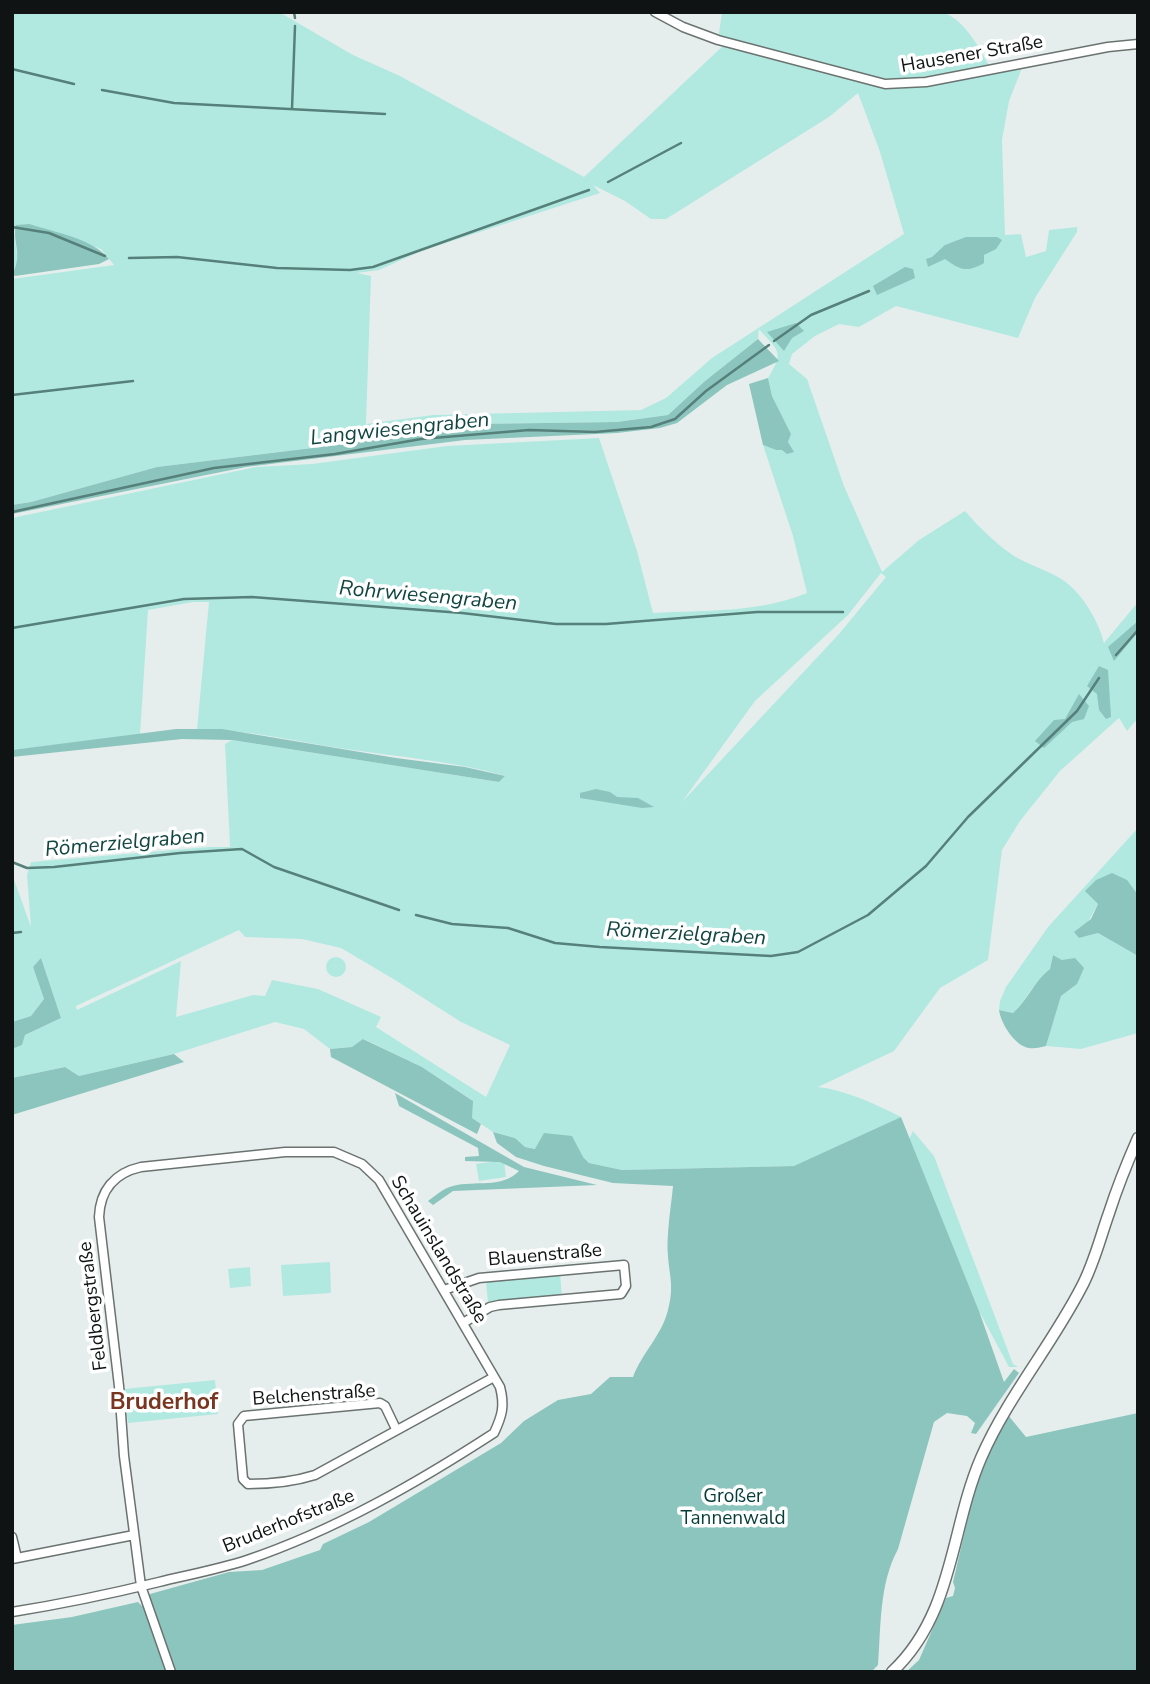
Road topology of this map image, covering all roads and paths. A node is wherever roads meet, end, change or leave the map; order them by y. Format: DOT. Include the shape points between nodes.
graph roads {
  1 [pos="655,12"];
  2 [pos="1138,44"];
  3 [pos="1138,1138"];
  4 [pos="106,1189"];
  5 [pos="444,1290"];
  6 [pos="463,1323"];
  7 [pos="494,1377"];
  8 [pos="503,1408"];
  9 [pos="396,1429"];
  10 [pos="134,1535"];
  11 [pos="12,1537"];
  12 [pos="14,1558"];
  13 [pos="141,1586"];
  14 [pos="12,1612"];
  15 [pos="171,1672"];
  16 [pos="892,1672"];
  1 -- 2 [label="street, Hausener Straße" via="718,40 885,84 926,82"];
  3 -- 16 [label="main road" via="1083,1284 981,1457 935,1610 915,1645"];
  4 -- 5 [label="street, Schauinslandstraße" via="121,1174 141,1167 285,1152 334,1152 362,1164 379,1181"];
  4 -- 10 [label="street, Feldbergstraße" via="99,1217"];
  5 -- 6 [label="street, Schauinslandstraße"];
  5 -- 6 [label="street, Blauenstraße" via="479,1278 624,1265 626,1286 621,1294 499,1305"];
  6 -- 7 [label="street, Schauinslandstraße"];
  7 -- 8 [label="street, Schauinslandstraße"];
  7 -- 9 [label="street, Belchenstraße"];
  8 -- 13 [label="street, Bruderhofstraße" via="494,1433 356,1514 247,1560"];
  9 -- 9 [label="street, Belchenstraße" via="380,1403 244,1416 238,1424 243,1479 248,1485 295,1482"];
  10 -- 12 [label="street"];
  10 -- 13 [label="street, Feldbergstraße"];
  11 -- 12 [label="street"];
  13 -- 14 [label="street, Bruderhofstraße"];
  13 -- 15 [label="street, Feldbergstraße"];
}
